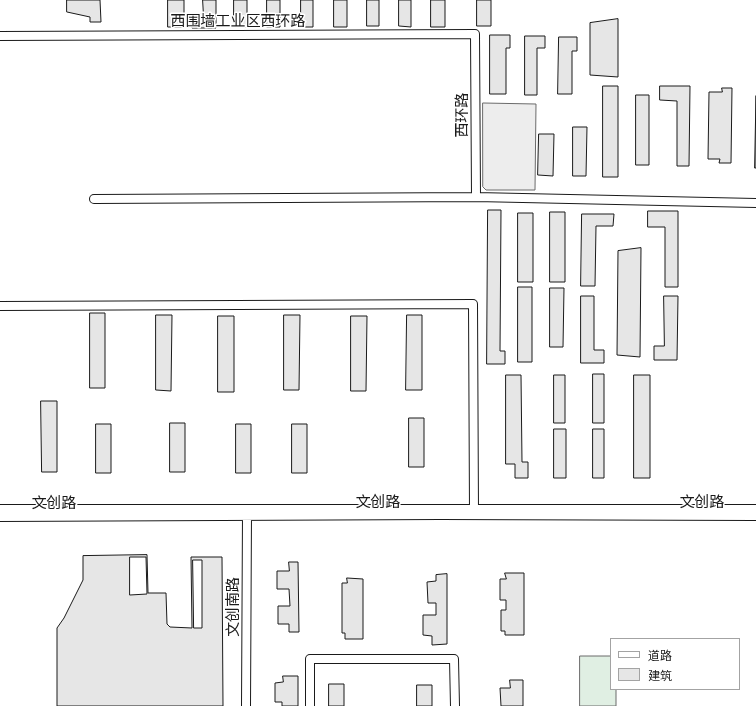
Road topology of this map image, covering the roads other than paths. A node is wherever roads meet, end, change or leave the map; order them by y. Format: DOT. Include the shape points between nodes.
graph roads {
  1 [pos="475,34"];
  2 [pos="0,36"];
  3 [pos="476,197"];
  4 [pos="94,199"];
  5 [pos="756,203"];
  6 [pos="0,306"];
  7 [pos="0,509"];
  8 [pos="756,509"];
  9 [pos="474,512"];
  10 [pos="247,513"];
  11 [pos="756,516"];
  12 [pos="0,517"];
  13 [pos="246,706"];
  14 [pos="310,706"];
  15 [pos="454,706"];
  1 -- 2 [label="street, 西围墙工业区西环路"];
  1 -- 3 [label="street, 西环路"];
  3 -- 4 [label="street"];
  3 -- 5 [label="street"];
  6 -- 9 [label="street" via="473,304"];
  7 -- 10 [label="street, 文创路"];
  8 -- 9 [label="street, 文创路"];
  9 -- 10 [label="street, 文创路"];
  9 -- 11 [label="street, 文创路"];
  10 -- 12 [label="street, 文创路"];
  10 -- 13 [label="street, 文创南路"];
  14 -- 15 [label="street" via="310,659 454,659"];
}
